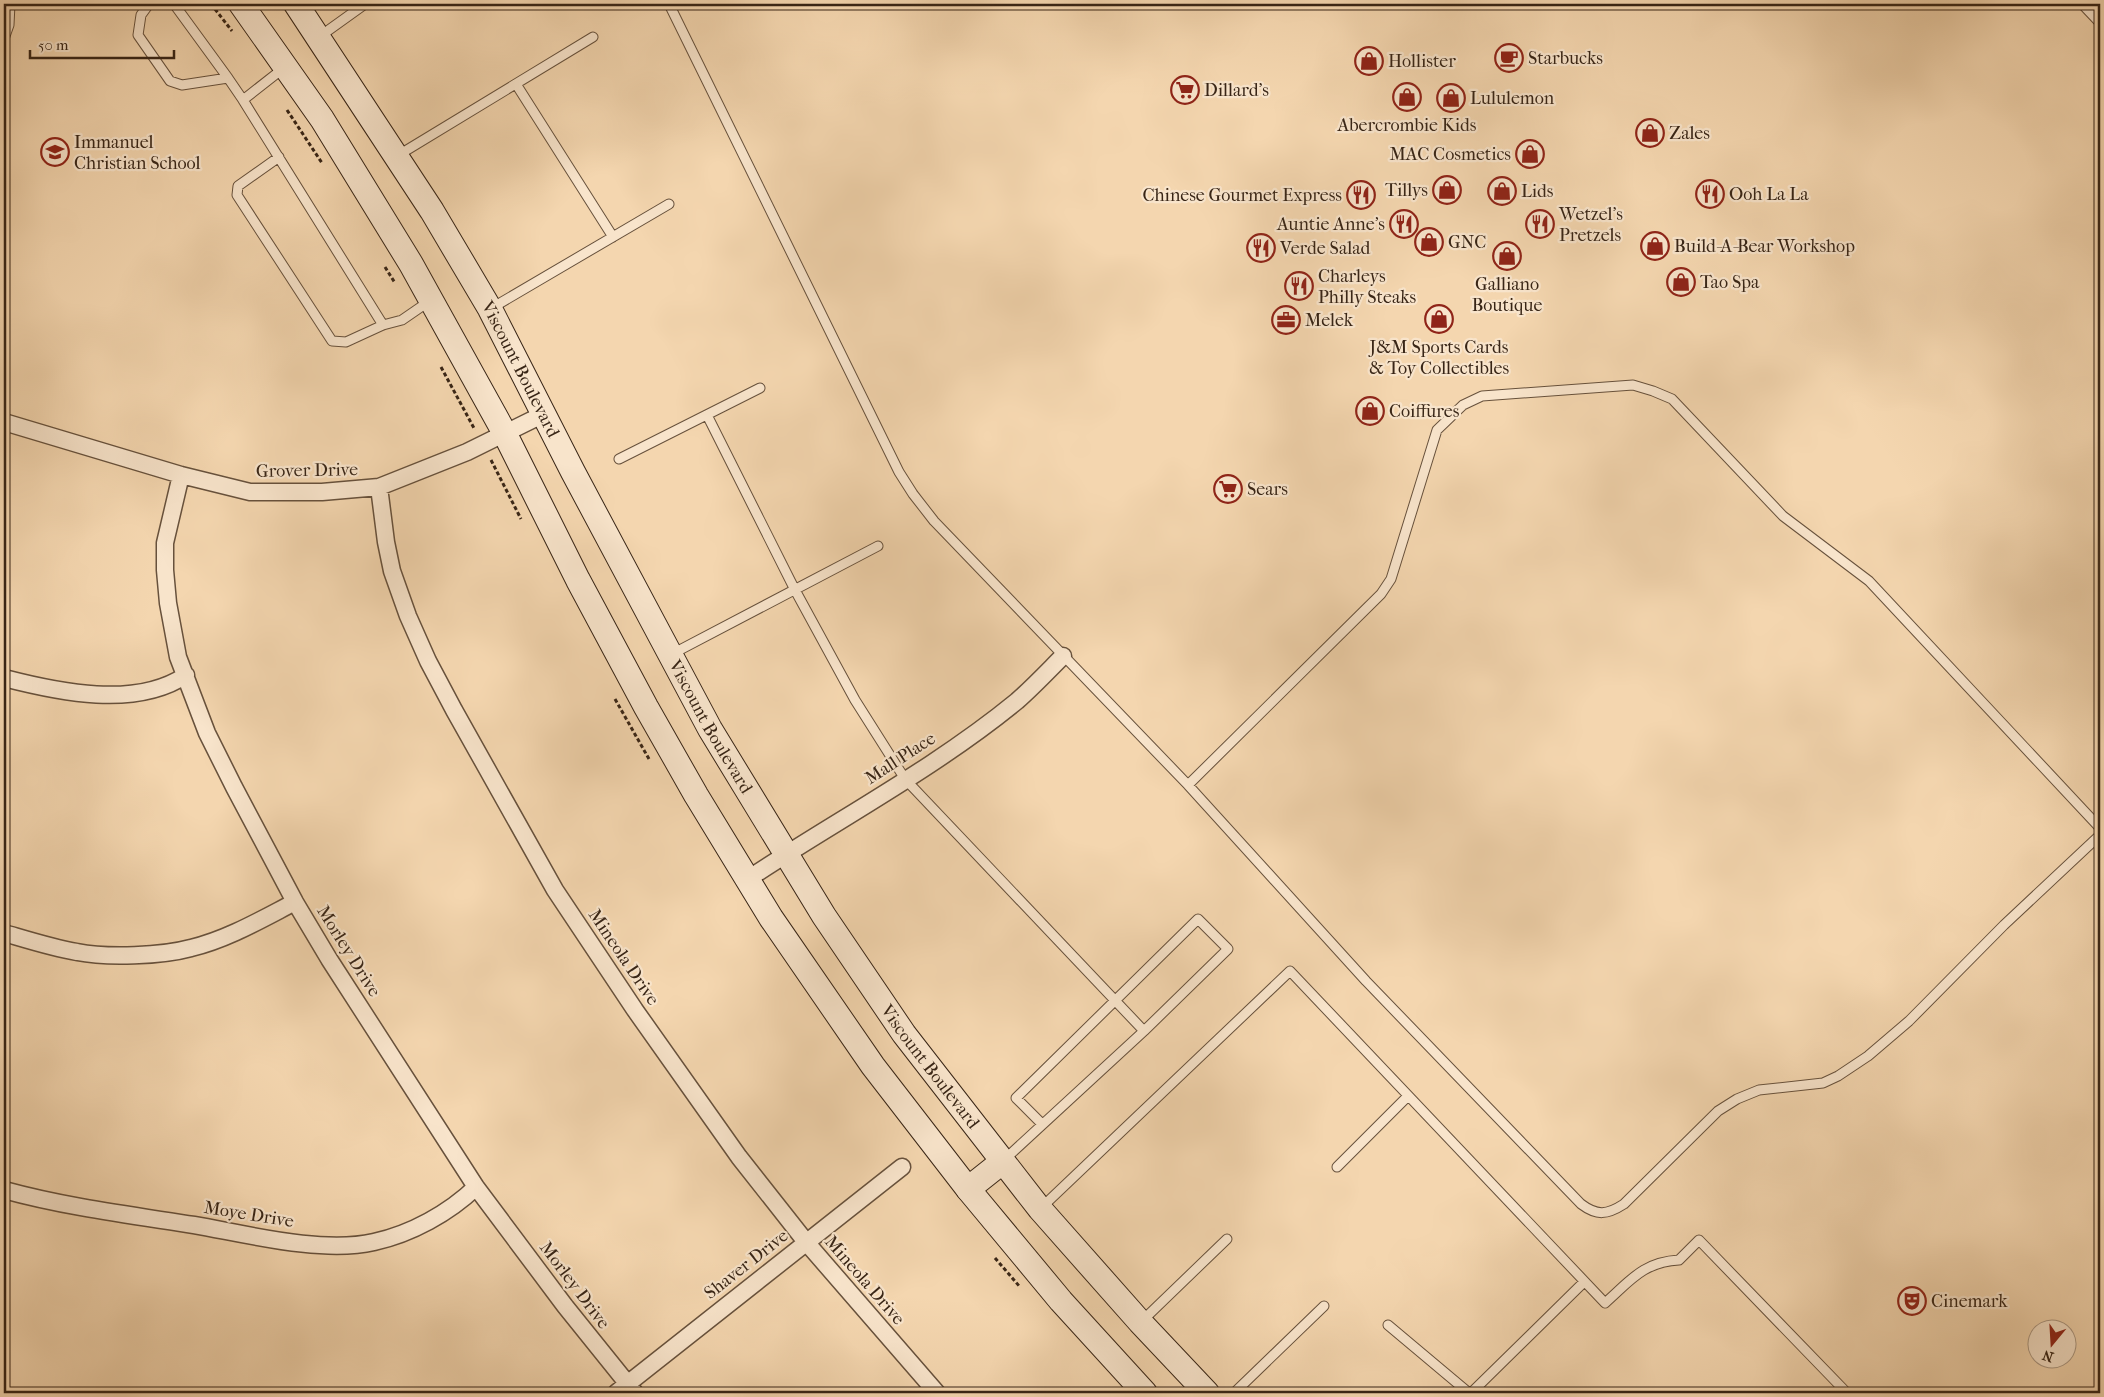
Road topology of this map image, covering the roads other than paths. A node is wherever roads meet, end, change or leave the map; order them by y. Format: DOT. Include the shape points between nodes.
graph roads {
  1 [pos="10,4"];
  2 [pos="149,4"];
  3 [pos="174,4"];
  4 [pos="241,4"];
  5 [pos="296,4"];
  6 [pos="365,4"];
  7 [pos="669,4"];
  8 [pos="2082,4"];
  9 [pos="2100,23"];
  10 [pos="319,37"];
  11 [pos="593,37"];
  12 [pos="4,39"];
  13 [pos="286,67"];
  14 [pos="228,78"];
  15 [pos="516,84"];
  16 [pos="243,100"];
  17 [pos="279,157"];
  18 [pos="396,157"];
  19 [pos="669,204"];
  20 [pos="613,237"];
  21 [pos="431,300"];
  22 [pos="490,309"];
  23 [pos="384,325"];
  24 [pos="760,388"];
  25 [pos="544,414"];
  26 [pos="707,415"];
  27 [pos="4,422"];
  28 [pos="504,432"];
  29 [pos="619,459"];
  30 [pos="181,474"];
  31 [pos="379,488"];
  32 [pos="878,546"];
  33 [pos="795,590"];
  34 [pos="670,656"];
  35 [pos="1063,656"];
  36 [pos="186,675"];
  37 [pos="4,678"];
  38 [pos="905,779"];
  39 [pos="1188,785"];
  40 [pos="2100,828"];
  41 [pos="2100,835"];
  42 [pos="786,853"];
  43 [pos="748,879"];
  44 [pos="295,902"];
  45 [pos="4,933"];
  46 [pos="1116,1002"];
  47 [pos="1144,1031"];
  48 [pos="1408,1096"];
  49 [pos="1042,1124"];
  50 [pos="1002,1162"];
  51 [pos="1337,1167"];
  52 [pos="902,1168"];
  53 [pos="476,1187"];
  54 [pos="968,1189"];
  55 [pos="4,1190"];
  56 [pos="1040,1209"];
  57 [pos="1227,1239"];
  58 [pos="806,1242"];
  59 [pos="1584,1282"];
  60 [pos="1324,1306"];
  61 [pos="1140,1322"];
  62 [pos="1388,1325"];
  63 [pos="626,1390"];
  64 [pos="937,1393"];
  65 [pos="1145,1393"];
  66 [pos="1207,1393"];
  67 [pos="1234,1393"];
  68 [pos="1470,1393"];
  69 [pos="1847,1393"];
  1 -- 12 [label="lane" via="9,25"];
  2 -- 14 [label="lane" via="140,16 138,35 170,82 182,85"];
  3 -- 14 [label="lane"];
  4 -- 13 [label="main road"];
  5 -- 10 [label="main road, Viscount Boulevard"];
  6 -- 10 [label="lane"];
  7 -- 35 [label="lane" via="912,494"];
  8 -- 9 [label="lane"];
  10 -- 18 [label="main road, Viscount Boulevard"];
  11 -- 15 [label="lane"];
  13 -- 16 [label="lane"];
  13 -- 21 [label="main road" via="327,127"];
  14 -- 16 [label="lane"];
  15 -- 18 [label="lane"];
  15 -- 20 [label="lane"];
  16 -- 17 [label="lane"];
  17 -- 23 [label="lane"];
  17 -- 23 [label="lane" via="238,186 237,195 332,342 346,342"];
  18 -- 22 [label="main road, Viscount Boulevard"];
  19 -- 20 [label="lane"];
  20 -- 22 [label="lane"];
  21 -- 23 [label="lane" via="402,320"];
  21 -- 28 [label="main road"];
  22 -- 25 [label="main road, Viscount Boulevard"];
  24 -- 26 [label="lane"];
  25 -- 28 [label="street, Grover Drive"];
  25 -- 34 [label="main road, Viscount Boulevard"];
  26 -- 29 [label="lane"];
  26 -- 33 [label="lane"];
  27 -- 30 [label="street, Grover Drive"];
  28 -- 31 [label="street, Grover Drive" via="467,452"];
  28 -- 43 [label="main road" via="646,707"];
  30 -- 31 [label="street, Grover Drive" via="250,492"];
  30 -- 36 [label="street, Morley Drive" via="166,543 165,570 178,657"];
  31 -- 58 [label="street, Mineola Drive" via="392,571 408,616 450,702 555,890 690,1089"];
  32 -- 33 [label="lane"];
  33 -- 34 [label="lane"];
  33 -- 38 [label="lane" via="856,700"];
  34 -- 42 [label="main road, Viscount Boulevard" via="710,729"];
  35 -- 38 [label="street, Mall Place" via="1018,700"];
  35 -- 39 [label="lane"];
  36 -- 37 [label="street" via="157,688 103,695 56,690"];
  36 -- 44 [label="street, Morley Drive" via="207,733"];
  38 -- 42 [label="street, Mall Place"];
  38 -- 46 [label="lane"];
  39 -- 40 [label="lane" via="1381,594 1391,579 1438,430 1463,405 1482,396 1633,385 1672,399 1783,516 1869,581"];
  39 -- 41 [label="lane" via="1366,981 1592,1212 1613,1211 1624,1204 1718,1111 1737,1099 1759,1090 1823,1083 1868,1056 1909,1021"];
  42 -- 43 [label="street, Mall Place"];
  42 -- 50 [label="main road, Viscount Boulevard" via="824,916 904,1034"];
  43 -- 54 [label="main road" via="816,986 867,1058"];
  44 -- 45 [label="street" via="191,949 158,953 78,952"];
  44 -- 53 [label="street, Morley Drive"];
  46 -- 47 [label="lane"];
  46 -- 47 [label="lane" via="1198,919 1228,949"];
  46 -- 49 [label="lane" via="1016,1098"];
  47 -- 49 [label="lane"];
  48 -- 51 [label="lane"];
  48 -- 56 [label="lane" via="1290,971"];
  48 -- 59 [label="lane"];
  49 -- 50 [label="lane"];
  50 -- 54 [label="main road"];
  50 -- 56 [label="main road, Viscount Boulevard"];
  52 -- 58 [label="street, Shaver Drive"];
  53 -- 55 [label="street, Moye Drive" via="416,1228 354,1245 295,1242 48,1201"];
  53 -- 63 [label="street, Morley Drive"];
  54 -- 65 [label="main road" via="1061,1302"];
  56 -- 61 [label="main road, Viscount Boulevard"];
  57 -- 61 [label="lane"];
  58 -- 63 [label="street, Shaver Drive"];
  58 -- 64 [label="street, Mineola Drive"];
  59 -- 68 [label="lane"];
  59 -- 69 [label="lane" via="1605,1303 1646,1268 1662,1261 1679,1260 1699,1240"];
  60 -- 67 [label="lane"];
  61 -- 66 [label="main road, Viscount Boulevard"];
  62 -- 68 [label="lane"];
}
